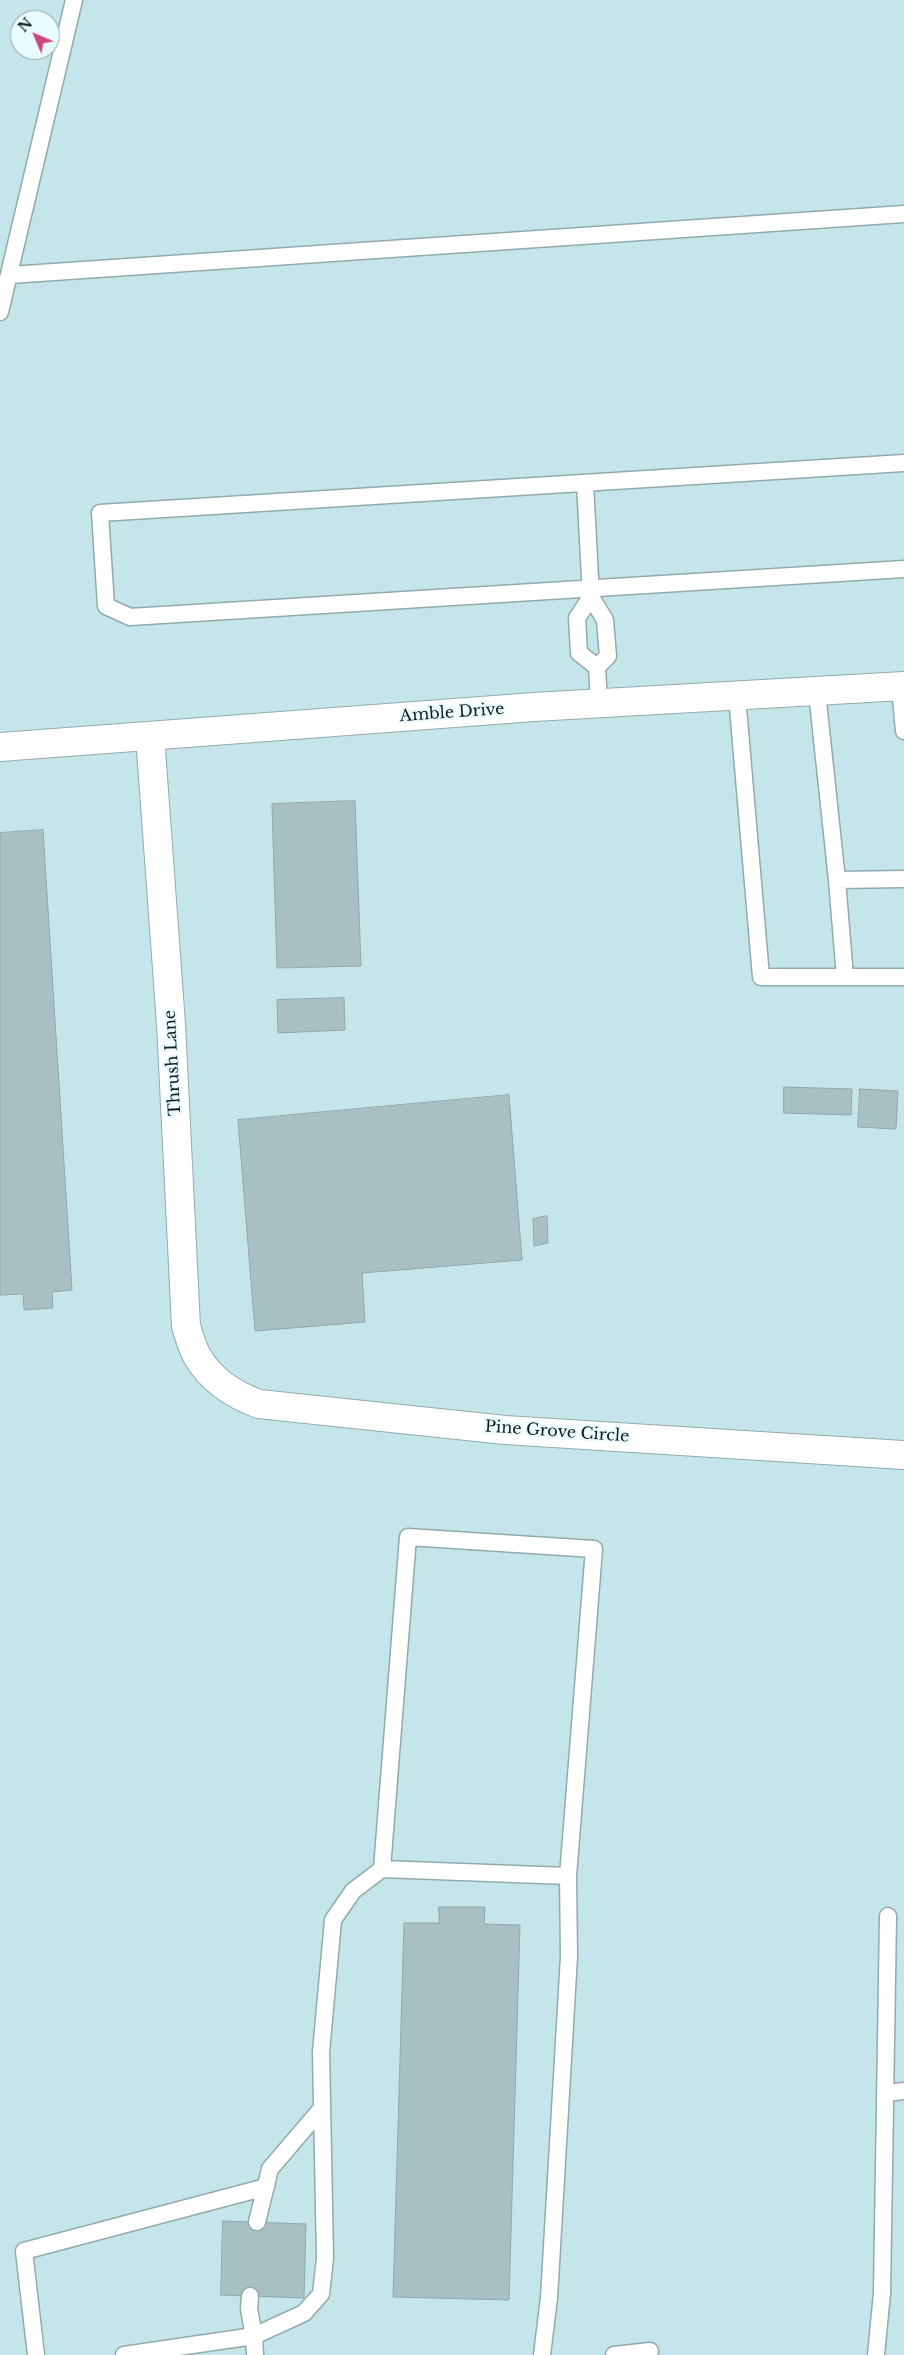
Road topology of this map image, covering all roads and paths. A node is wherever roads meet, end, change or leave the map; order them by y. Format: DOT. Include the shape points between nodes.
graph roads {
  1 [pos="74,0"];
  2 [pos="904,214"];
  3 [pos="10,275"];
  4 [pos="0,312"];
  5 [pos="904,463"];
  6 [pos="585,483"];
  7 [pos="904,569"];
  8 [pos="591,593"];
  9 [pos="597,667"];
  10 [pos="902,687"];
  11 [pos="817,692"];
  12 [pos="737,696"];
  13 [pos="599,703"];
  14 [pos="904,732"];
  15 [pos="150,736"];
  16 [pos="0,747"];
  17 [pos="904,879"];
  18 [pos="837,880"];
  19 [pos="845,978"];
  20 [pos="904,978"];
  21 [pos="217,1381"];
  22 [pos="904,1455"];
  23 [pos="382,1869"];
  24 [pos="568,1876"];
  25 [pos="888,1916"];
  26 [pos="904,2091"];
  27 [pos="886,2093"];
  28 [pos="322,2108"];
  29 [pos="266,2187"];
  30 [pos="257,2222"];
  31 [pos="250,2296"];
  32 [pos="254,2336"];
  33 [pos="650,2351"];
  34 [pos="36,2355"];
  35 [pos="124,2355"];
  36 [pos="255,2355"];
  37 [pos="542,2355"];
  38 [pos="614,2355"];
  39 [pos="876,2355"];
  1 -- 3 [label="lane"];
  2 -- 3 [label="lane"];
  3 -- 4 [label="lane"];
  5 -- 6 [label="lane"];
  6 -- 8 [label="lane"];
  6 -- 8 [label="lane" via="100,513 106,606 130,617"];
  7 -- 8 [label="lane"];
  8 -- 9 [label="lane" via="605,620 608,656"];
  8 -- 9 [label="lane" via="577,618 579,654"];
  9 -- 13 [label="lane"];
  10 -- 11 [label="street, Amble Drive"];
  10 -- 14 [label="lane"];
  11 -- 12 [label="street, Amble Drive"];
  11 -- 18 [label="lane"];
  12 -- 13 [label="street, Amble Drive"];
  12 -- 19 [label="lane" via="760,977"];
  13 -- 15 [label="street, Amble Drive"];
  15 -- 16 [label="street, Amble Drive"];
  15 -- 21 [label="street, Thrush Lane" via="171,1024 186,1326 197,1356"];
  17 -- 18 [label="lane"];
  18 -- 19 [label="lane"];
  19 -- 20 [label="lane"];
  21 -- 22 [label="street, Pine Grove Circle" via="259,1404 505,1430"];
  23 -- 24 [label="lane"];
  23 -- 24 [label="lane" via="408,1537 594,1549"];
  23 -- 28 [label="lane" via="354,1891 333,1920 321,2052"];
  24 -- 37 [label="lane" via="569,1956 549,2298"];
  25 -- 27 [label="lane"];
  26 -- 27 [label="lane"];
  27 -- 39 [label="lane" via="882,2293"];
  28 -- 29 [label="lane" via="270,2169"];
  28 -- 32 [label="lane" via="325,2258 321,2294 304,2313"];
  29 -- 30 [label="lane"];
  29 -- 34 [label="lane" via="24,2251"];
  31 -- 32 [label="lane"];
  32 -- 35 [label="lane"];
  32 -- 36 [label="lane"];
  33 -- 38 [label="lane"];
}
